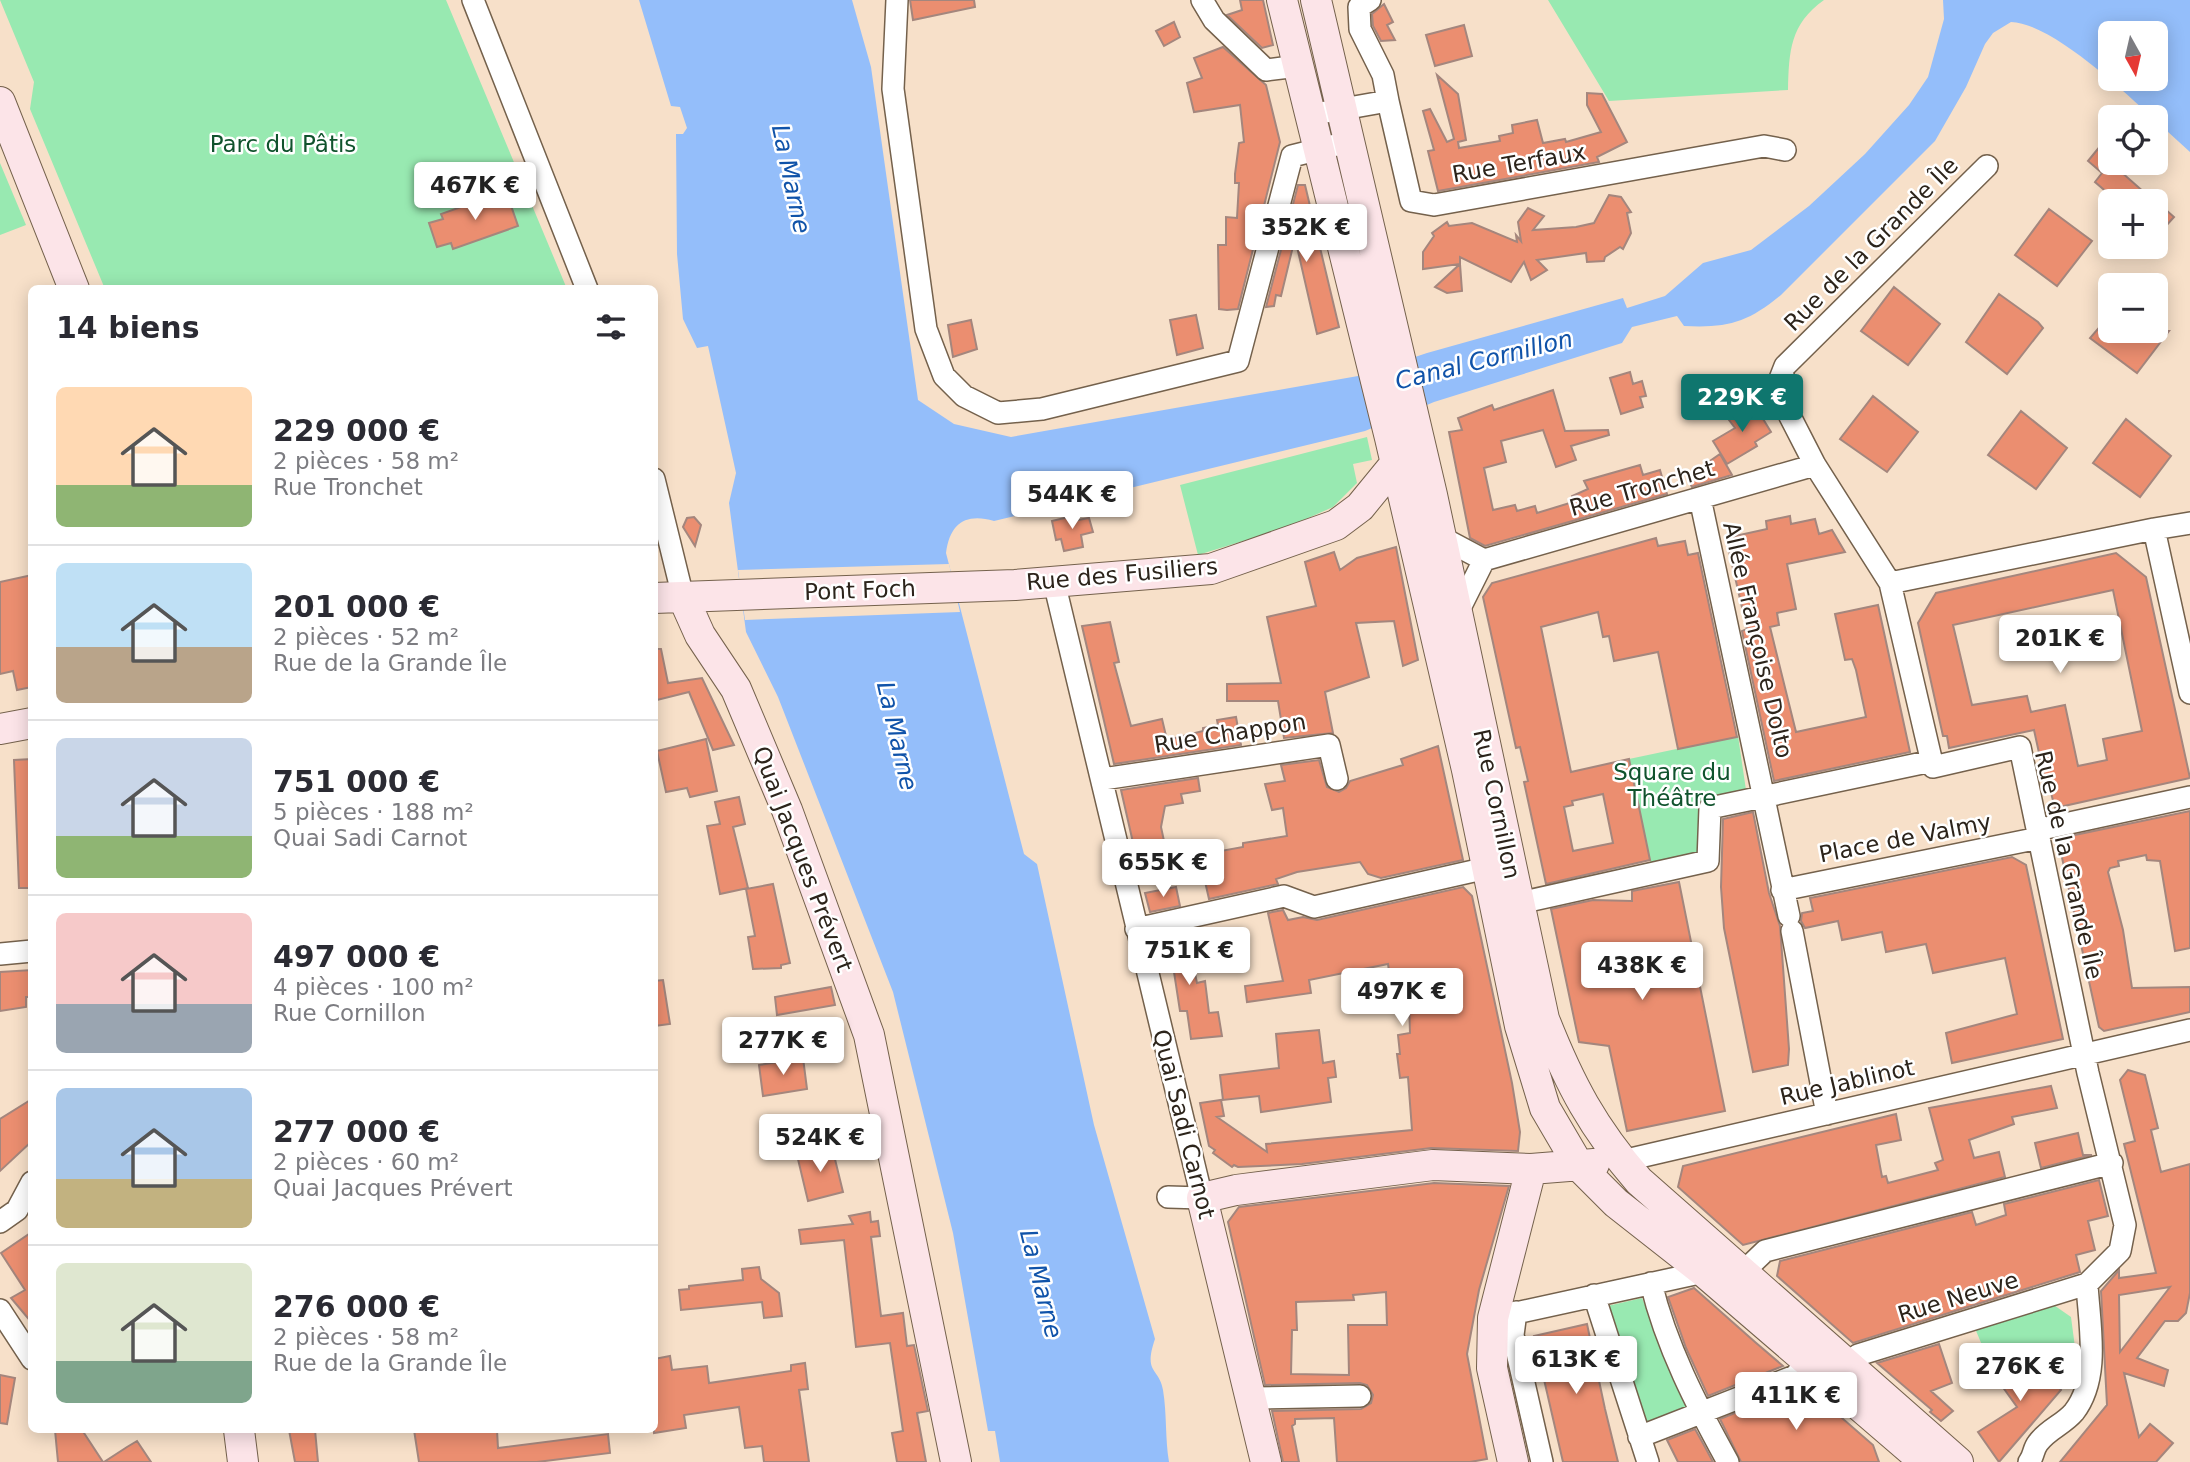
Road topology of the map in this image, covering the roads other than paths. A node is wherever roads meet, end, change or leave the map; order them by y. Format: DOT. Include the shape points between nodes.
graph roads {
  1 [pos="473,0"];
  2 [pos="897,0"];
  3 [pos="1202,0"];
  4 [pos="1282,0"];
  5 [pos="1316,0"];
  6 [pos="1370,0"];
  7 [pos="1298,66"];
  8 [pos="1388,101"];
  9 [pos="0,102"];
  10 [pos="1340,109"];
  11 [pos="1309,115"];
  12 [pos="1348,142"];
  13 [pos="1785,150"];
  14 [pos="1317,151"];
  15 [pos="1987,166"];
  16 [pos="72,285"];
  17 [pos="585,285"];
  18 [pos="1401,444"];
  19 [pos="1815,465"];
  20 [pos="1700,498"];
  21 [pos="658,511"];
  22 [pos="1408,521"];
  23 [pos="2190,523"];
  24 [pos="1336,525"];
  25 [pos="2154,529"];
  26 [pos="1440,540"];
  27 [pos="1484,560"];
  28 [pos="1054,582"];
  29 [pos="1890,583"];
  30 [pos="985,586"];
  31 [pos="669,598"];
  32 [pos="1457,614"];
  33 [pos="2190,693"];
  34 [pos="28,724"];
  35 [pos="0,729"];
  36 [pos="1932,761"];
  37 [pos="1103,779"];
  38 [pos="1337,779"];
  39 [pos="1765,794"];
  40 [pos="2190,797"];
  41 [pos="2038,834"];
  42 [pos="1487,868"];
  43 [pos="1783,890"];
  44 [pos="1519,903"];
  45 [pos="1136,929"];
  46 [pos="28,951"];
  47 [pos="0,954"];
  48 [pos="2190,1030"];
  49 [pos="2085,1055"];
  50 [pos="1827,1114"];
  51 [pos="1622,1161"];
  52 [pos="2112,1163"];
  53 [pos="1579,1166"];
  54 [pos="1531,1169"];
  55 [pos="28,1189"];
  56 [pos="1168,1196"];
  57 [pos="1202,1198"];
  58 [pos="0,1222"];
  59 [pos="1704,1272"];
  60 [pos="1742,1273"];
  61 [pos="1651,1283"];
  62 [pos="2087,1284"];
  63 [pos="1594,1295"];
  64 [pos="0,1310"];
  65 [pos="1504,1315"];
  66 [pos="28,1353"];
  67 [pos="1808,1362"];
  68 [pos="1847,1365"];
  69 [pos="1360,1396"];
  70 [pos="1253,1398"];
  71 [pos="1700,1411"];
  72 [pos="239,1433"];
  73 [pos="1639,1437"];
  74 [pos="243,1462"];
  75 [pos="956,1462"];
  76 [pos="1266,1462"];
  77 [pos="1513,1462"];
  78 [pos="1542,1462"];
  79 [pos="1648,1462"];
  80 [pos="1728,1462"];
  81 [pos="1925,1462"];
  82 [pos="1958,1462"];
  83 [pos="2029,1462"];
  1 -- 17 [label="street"];
  2 -- 14 [label="street" via="893,89 926,329 944,376 964,396 998,412 1042,409 1238,360 1292,156"];
  3 -- 7 [label="street" via="1214,20 1266,70"];
  4 -- 7 [label="main road"];
  5 -- 10 [label="main road"];
  6 -- 8 [label="street" via="1359,7 1360,29 1383,75"];
  7 -- 11 [label="main road"];
  8 -- 10 [label="street"];
  8 -- 13 [label="street, Rue Terfaux" via="1411,201 1434,205 1764,146"];
  9 -- 16 [label="main road"];
  10 -- 11 [label="street"];
  10 -- 12 [label="main road"];
  11 -- 14 [label="main road"];
  12 -- 14 [label="street"];
  12 -- 18 [label="main road" via="1396,345"];
  14 -- 18 [label="main road" via="1366,346"];
  15 -- 19 [label="street, Rue de la Grande Île" via="1785,366 1776,389"];
  18 -- 22 [label="main road, Rue Cornillon"];
  18 -- 24 [label="main road, Rue des Fusiliers" via="1360,507"];
  18 -- 26 [label="main road, Rue Cornillon"];
  18 -- 26 [label="street" via="1421,516"];
  19 -- 20 [label="street, Rue Tronchet"];
  19 -- 29 [label="street, Rue de la Grande Île"];
  20 -- 27 [label="street, Rue Tronchet"];
  20 -- 39 [label="street, Allée Françoise Dolto"];
  21 -- 31 [label="street"];
  22 -- 24 [label="main road, Rue des Fusiliers" via="1381,512"];
  22 -- 32 [label="street" via="1423,538"];
  22 -- 42 [label="main road, Rue Cornillon"];
  23 -- 25 [label="street"];
  24 -- 28 [label="main road, Rue des Fusiliers" via="1211,569"];
  25 -- 29 [label="street"];
  25 -- 33 [label="street"];
  26 -- 27 [label="street"];
  26 -- 32 [label="main road, Rue Cornillon"];
  27 -- 32 [label="street"];
  28 -- 30 [label="main road, Rue des Fusiliers"];
  28 -- 37 [label="street, Quai Sadi Carnot"];
  29 -- 36 [label="street, Rue de la Grande Île"];
  30 -- 31 [label="main road, Pont Foch"];
  31 -- 75 [label="main road, Quai Jacques Prévert" via="700,635 742,701 869,1035"];
  32 -- 44 [label="main road, Rue Cornillon"];
  34 -- 35 [label="main road"];
  36 -- 39 [label="street"];
  36 -- 41 [label="street, Rue de la Grande Île" via="1933,767 2020,747"];
  37 -- 38 [label="street, Rue Chappon" via="1329,745"];
  37 -- 45 [label="street, Quai Sadi Carnot"];
  39 -- 43 [label="street, Allée Françoise Dolto"];
  39 -- 44 [label="street" via="1710,808 1708,861"];
  40 -- 41 [label="street, Place de Valmy"];
  41 -- 43 [label="street, Place de Valmy"];
  41 -- 49 [label="street, Rue de la Grande Île"];
  42 -- 45 [label="street" via="1314,906 1284,896"];
  42 -- 53 [label="main road, Rue Cornillon" via="1537,1086"];
  43 -- 50 [label="street, Allée Françoise Dolto"];
  44 -- 51 [label="main road, Rue Cornillon" via="1544,1019 1569,1083"];
  45 -- 57 [label="street, Quai Sadi Carnot"];
  46 -- 47 [label="street"];
  48 -- 49 [label="street, Rue Jablinot"];
  49 -- 50 [label="street, Rue Jablinot"];
  49 -- 52 [label="street, Rue de la Grande Île"];
  50 -- 51 [label="street, Rue Jablinot"];
  51 -- 53 [label="main road"];
  51 -- 60 [label="main road, Rue Cornillon"];
  52 -- 60 [label="street" via="1765,1251"];
  52 -- 62 [label="street, Rue de la Grande Île" via="2124,1237 2120,1251"];
  53 -- 54 [label="main road"];
  53 -- 59 [label="main road, Rue Cornillon" via="1616,1203"];
  54 -- 57 [label="main road" via="1433,1165"];
  54 -- 65 [label="main road"];
  55 -- 58 [label="street" via="17,1210"];
  56 -- 57 [label="street"];
  57 -- 70 [label="main road, Quai Sadi Carnot"];
  59 -- 61 [label="street"];
  59 -- 67 [label="main road, Rue Cornillon"];
  60 -- 68 [label="main road, Rue Cornillon"];
  61 -- 63 [label="street"];
  61 -- 71 [label="street"];
  62 -- 68 [label="street, Rue Neuve" via="1858,1355"];
  62 -- 83 [label="street" via="2088,1383 2077,1408 2063,1424 2047,1432"];
  63 -- 65 [label="street"];
  63 -- 73 [label="street"];
  64 -- 66 [label="street"];
  65 -- 77 [label="main road" via="1492,1368"];
  65 -- 78 [label="street" via="1513,1335"];
  67 -- 71 [label="street" via="1795,1376"];
  67 -- 81 [label="main road, Rue Cornillon"];
  68 -- 82 [label="main road, Rue Cornillon"];
  69 -- 70 [label="street"];
  70 -- 76 [label="main road, Quai Sadi Carnot"];
  71 -- 73 [label="street"];
  71 -- 80 [label="street"];
  72 -- 74 [label="main road"];
  73 -- 79 [label="street"];
}
